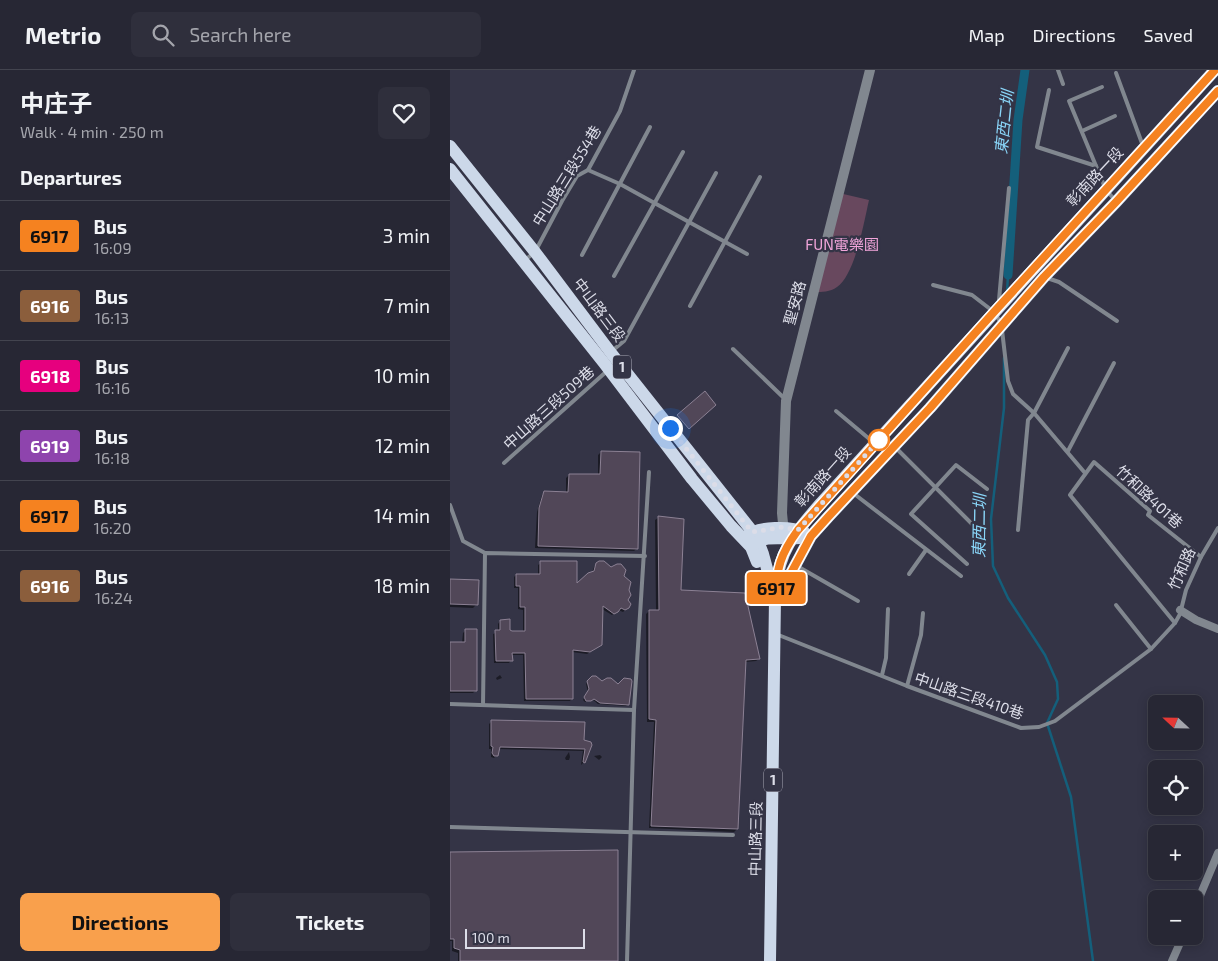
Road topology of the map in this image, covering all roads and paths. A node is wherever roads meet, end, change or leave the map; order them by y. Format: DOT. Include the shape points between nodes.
graph roads {
  1 [pos="634,70"];
  2 [pos="870,70"];
  3 [pos="1058,70"];
  4 [pos="1215,70"];
  5 [pos="1116,73"];
  6 [pos="1063,84"];
  7 [pos="1102,87"];
  8 [pos="1049,90"];
  9 [pos="1218,91"];
  10 [pos="1115,116"];
  11 [pos="650,127"];
  12 [pos="1082,131"];
  13 [pos="450,146"];
  14 [pos="1144,148"];
  15 [pos="683,152"];
  16 [pos="1096,166"];
  17 [pos="450,169"];
  18 [pos="588,170"];
  19 [pos="716,173"];
  20 [pos="760,177"];
  21 [pos="620,184"];
  22 [pos="1009,188"];
  23 [pos="1106,190"];
  24 [pos="1116,202"];
  25 [pos="654,203"];
  26 [pos="688,222"];
  27 [pos="725,242"];
  28 [pos="535,252"];
  29 [pos="747,254"];
  30 [pos="582,255"];
  31 [pos="524,262"];
  32 [pos="1032,270"];
  33 [pos="614,276"];
  34 [pos="1044,277"];
  35 [pos="933,285"];
  36 [pos="690,306"];
  37 [pos="994,312"];
  38 [pos="1117,321"];
  39 [pos="1002,324"];
  40 [pos="1068,348"];
  41 [pos="733,350"];
  42 [pos="608,362"];
  43 [pos="1114,363"];
  44 [pos="786,400"];
  45 [pos="836,411"];
  46 [pos="1034,413"];
  47 [pos="875,444"];
  48 [pos="894,446"];
  49 [pos="1068,451"];
  50 [pos="504,464"];
  51 [pos="650,472"];
  52 [pos="1085,473"];
  53 [pos="935,488"];
  54 [pos="986,489"];
  55 [pos="851,492"];
  56 [pos="450,505"];
  57 [pos="1218,528"];
  58 [pos="1018,530"];
  59 [pos="788,536"];
  60 [pos="811,536"];
  61 [pos="984,536"];
  62 [pos="751,540"];
  63 [pos="926,550"];
  64 [pos="485,553"];
  65 [pos="645,556"];
  66 [pos="1201,558"];
  67 [pos="967,564"];
  68 [pos="796,565"];
  69 [pos="909,574"];
  70 [pos="961,576"];
  71 [pos="775,598"];
  72 [pos="858,601"];
  73 [pos="1116,604"];
  74 [pos="888,609"];
  75 [pos="1180,610"];
  76 [pos="923,613"];
  77 [pos="1175,623"];
  78 [pos="1218,629"];
  79 [pos="775,634"];
  80 [pos="1152,649"];
  81 [pos="882,675"];
  82 [pos="907,686"];
  83 [pos="450,704"];
  84 [pos="483,705"];
  85 [pos="634,710"];
  86 [pos="450,827"];
  87 [pos="630,832"];
  88 [pos="733,835"];
  89 [pos="1218,853"];
  90 [pos="1202,890"];
  91 [pos="1179,945"];
  92 [pos="627,961"];
  93 [pos="770,961"];
  94 [pos="1172,961"];
  1 -- 18 [label="lane, 中山路三段554巷" via="620,111"];
  2 -- 44 [label="street, 聖安路"];
  3 -- 6 [label="lane"];
  4 -- 14 [label="main road, 彰南路一段"];
  5 -- 14 [label="lane"];
  7 -- 12 [label="lane" via="1069,100"];
  8 -- 16 [label="lane" via="1037,147"];
  9 -- 24 [label="main road, 彰南路一段"];
  10 -- 12 [label="lane"];
  11 -- 21 [label="lane"];
  12 -- 16 [label="lane"];
  13 -- 28 [label="main road, 中山路三段 / 1"];
  14 -- 23 [label="main road, 彰南路一段"];
  15 -- 25 [label="lane"];
  16 -- 23 [label="lane"];
  17 -- 31 [label="main road, 中山路三段 / 1"];
  18 -- 21 [label="lane"];
  18 -- 28 [label="lane, 中山路三段554巷" via="577,176"];
  19 -- 26 [label="lane, 中山路三段509巷"];
  20 -- 27 [label="lane"];
  21 -- 25 [label="lane"];
  21 -- 30 [label="lane"];
  22 -- 37 [label="lane" via="999,300"];
  23 -- 24 [label="lane"];
  23 -- 32 [label="main road, 彰南路一段"];
  24 -- 34 [label="main road, 彰南路一段"];
  25 -- 26 [label="lane"];
  25 -- 33 [label="lane"];
  26 -- 27 [label="lane"];
  26 -- 42 [label="lane, 中山路三段509巷" via="624,341"];
  27 -- 29 [label="lane"];
  27 -- 36 [label="lane"];
  28 -- 31 [label="lane, 中山路三段554巷"];
  28 -- 42 [label="main road, 中山路三段 / 1"];
  31 -- 42 [label="main road, 中山路三段 / 1"];
  32 -- 34 [label="lane"];
  32 -- 37 [label="main road, 彰南路一段"];
  34 -- 38 [label="lane" via="1059,282"];
  34 -- 39 [label="main road, 彰南路一段"];
  35 -- 37 [label="lane" via="972,295"];
  37 -- 39 [label="lane"];
  37 -- 47 [label="main road, 彰南路一段"];
  39 -- 46 [label="lane" via="1008,381 1013,394"];
  39 -- 48 [label="main road, 彰南路一段"];
  40 -- 46 [label="lane"];
  41 -- 44 [label="lane"];
  42 -- 50 [label="lane, 中山路三段509巷"];
  42 -- 62 [label="main road, 中山路三段 / 1"];
  43 -- 49 [label="lane"];
  44 -- 59 [label="street, 聖安路" via="782,514"];
  45 -- 47 [label="lane"];
  46 -- 49 [label="lane"];
  46 -- 58 [label="lane" via="1028,420"];
  47 -- 59 [label="main road, 彰南路一段"];
  48 -- 53 [label="lane"];
  48 -- 55 [label="main road, 彰南路一段"];
  49 -- 52 [label="lane"];
  51 -- 65 [label="lane"];
  52 -- 66 [label="lane, 竹和路401巷" via="1094,462 1150,511 1148,514"];
  52 -- 77 [label="lane" via="1070,495"];
  53 -- 54 [label="lane" via="956,465"];
  53 -- 61 [label="lane"];
  53 -- 67 [label="lane" via="911,514"];
  55 -- 60 [label="main road, 彰南路一段"];
  55 -- 63 [label="lane"];
  56 -- 64 [label="lane" via="463,541"];
  57 -- 66 [label="lane, 竹和路"];
  59 -- 60 [label="main road"];
  59 -- 62 [label="main road"];
  59 -- 71 [label="main road, 彰南路一段" via="777,574"];
  60 -- 68 [label="main road, 彰南路一段"];
  62 -- 71 [label="main road, 中山路三段 / 1"];
  63 -- 69 [label="lane"];
  63 -- 70 [label="lane"];
  64 -- 65 [label="lane"];
  64 -- 84 [label="lane"];
  65 -- 85 [label="lane"];
  66 -- 75 [label="lane, 竹和路"];
  68 -- 71 [label="main road, 彰南路一段"];
  68 -- 72 [label="lane"];
  71 -- 79 [label="main road, 中山路三段 / 1"];
  73 -- 80 [label="lane"];
  74 -- 81 [label="lane"];
  75 -- 77 [label="lane, 中山路三段410巷"];
  75 -- 78 [label="street, 竹和路"];
  76 -- 82 [label="lane" via="921,635"];
  77 -- 80 [label="lane, 中山路三段410巷"];
  79 -- 81 [label="lane, 中山路三段410巷"];
  79 -- 93 [label="main road, 中山路三段 / 1"];
  80 -- 82 [label="lane, 中山路三段410巷" via="1055,720 1039,727 1021,728"];
  81 -- 82 [label="lane, 中山路三段410巷"];
  83 -- 84 [label="lane"];
  84 -- 85 [label="lane"];
  85 -- 87 [label="lane"];
  86 -- 87 [label="lane"];
  87 -- 88 [label="lane"];
  87 -- 92 [label="lane"];
  89 -- 90 [label="street"];
  91 -- 94 [label="street"];
}
